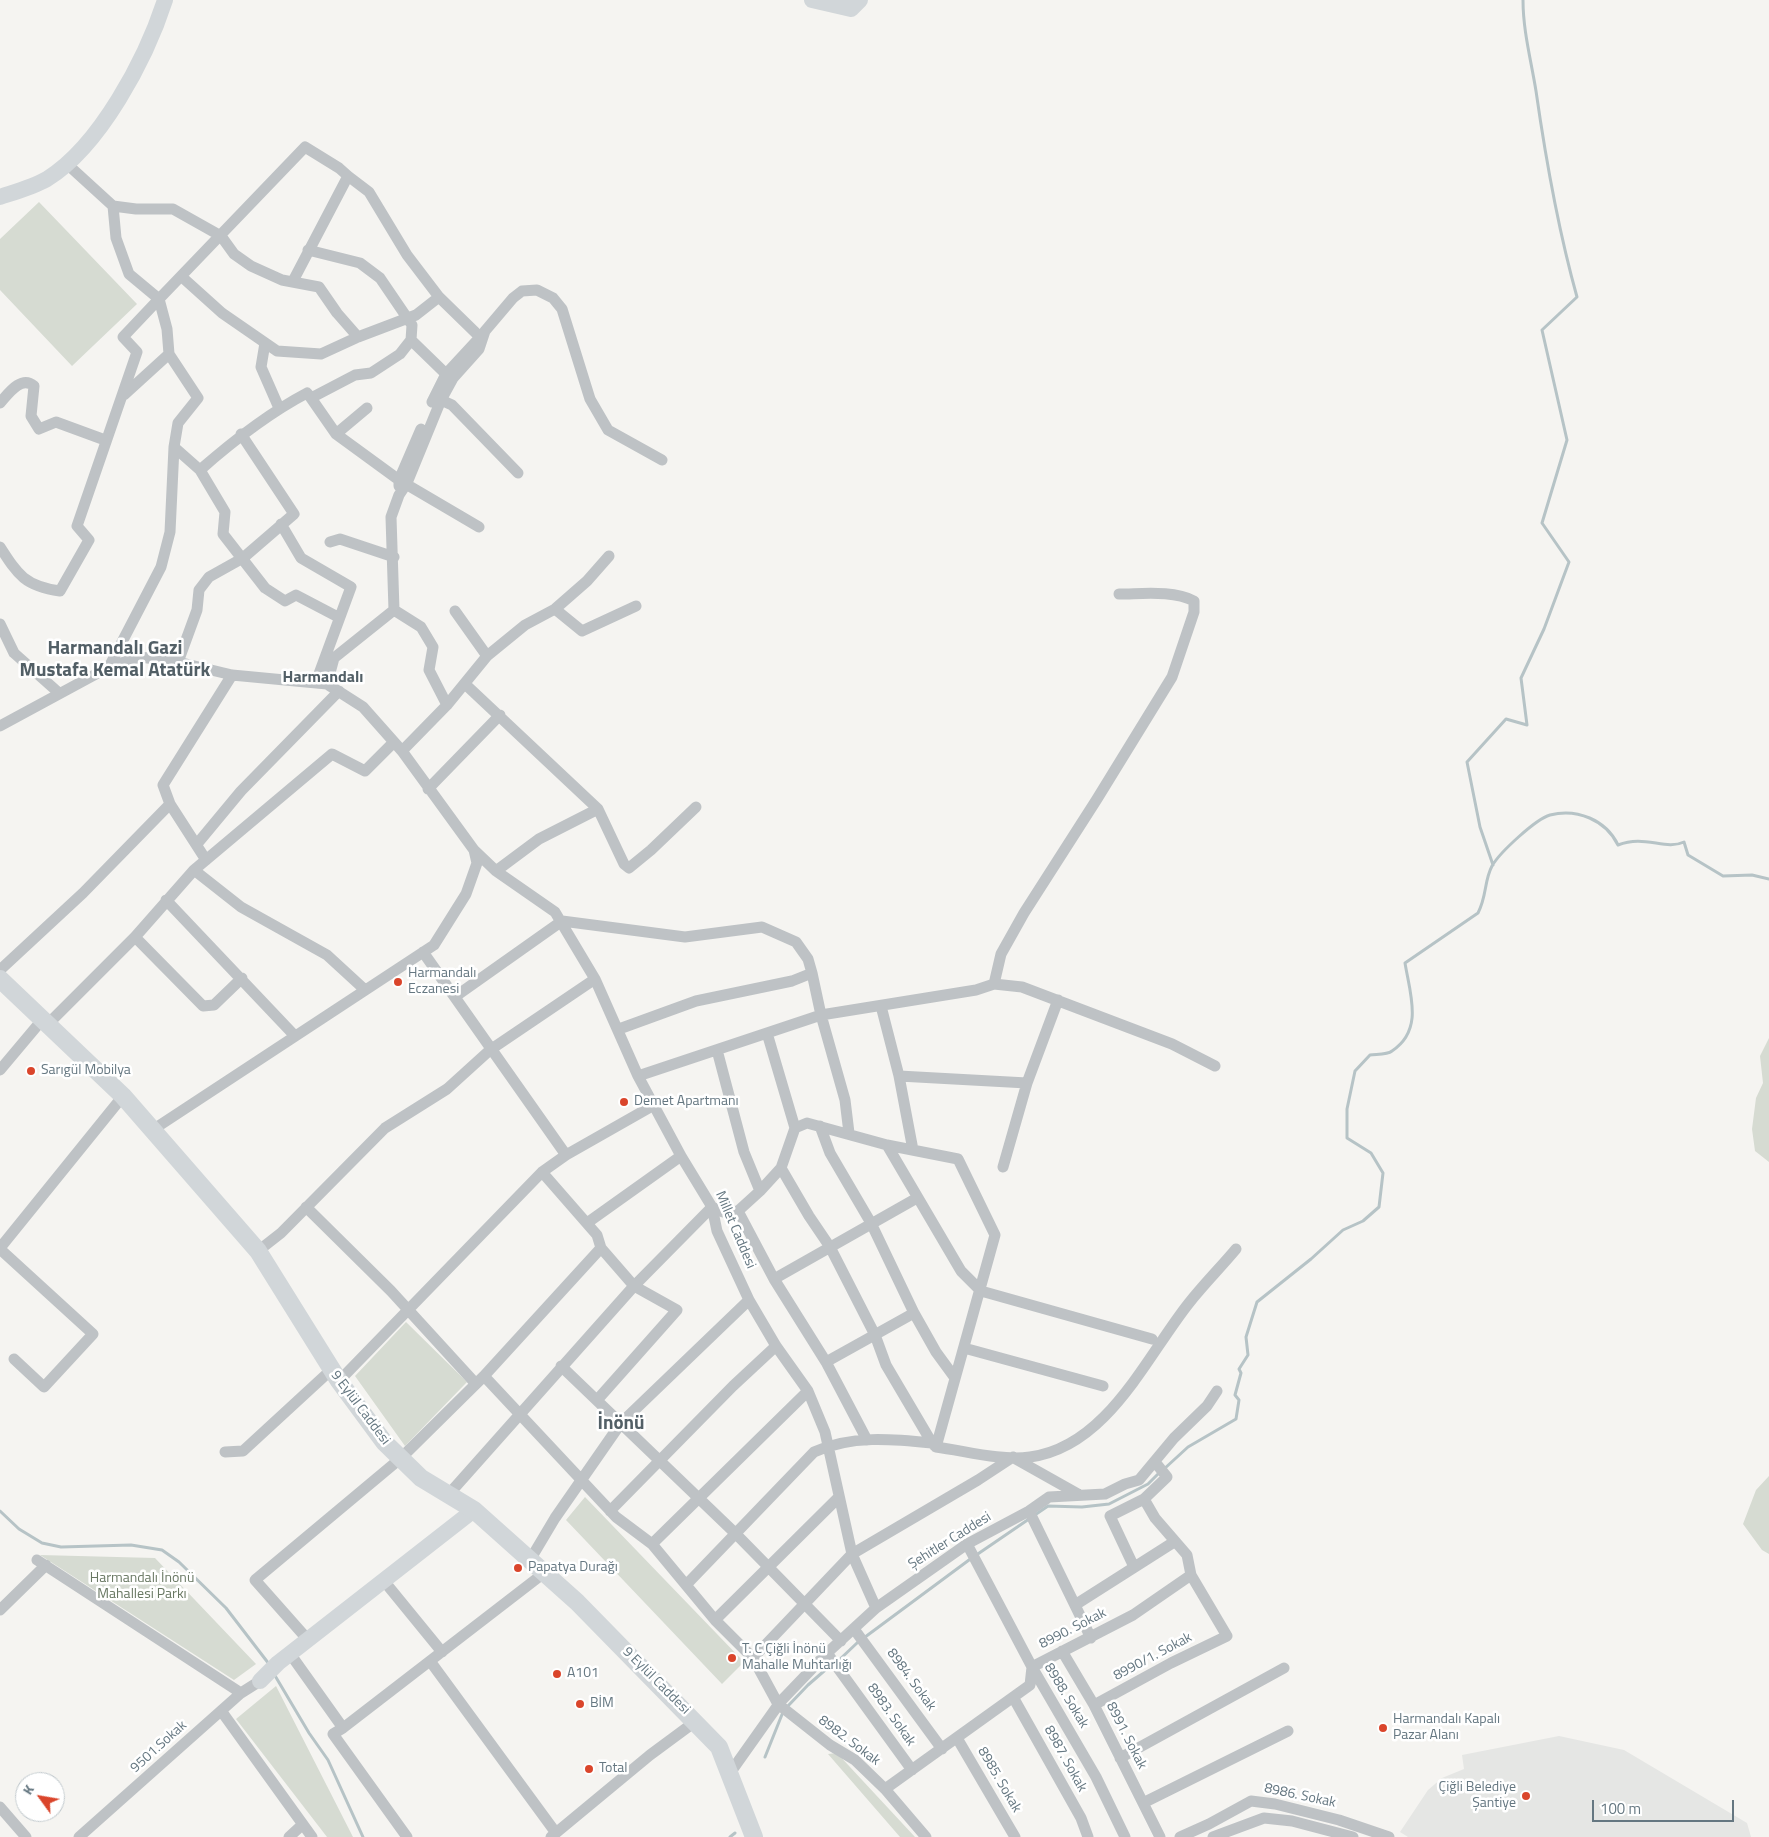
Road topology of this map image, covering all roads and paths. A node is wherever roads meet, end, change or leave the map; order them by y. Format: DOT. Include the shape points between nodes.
graph roads {
  1 [pos="165,0"];
  2 [pos="812,0"];
  3 [pos="860,0"];
  4 [pos="67,164"];
  5 [pos="348,176"];
  6 [pos="0,197"];
  7 [pos="113,206"];
  8 [pos="221,236"];
  9 [pos="308,250"];
  10 [pos="182,277"];
  11 [pos="294,281"];
  12 [pos="439,297"];
  13 [pos="159,299"];
  14 [pos="409,318"];
  15 [pos="483,334"];
  16 [pos="358,337"];
  17 [pos="411,340"];
  18 [pos="265,343"];
  19 [pos="137,352"];
  20 [pos="170,354"];
  21 [pos="158,364"];
  22 [pos="446,374"];
  23 [pos="123,396"];
  24 [pos="311,398"];
  25 [pos="441,400"];
  26 [pos="0,403"];
  27 [pos="279,408"];
  28 [pos="367,408"];
  29 [pos="241,434"];
  30 [pos="336,434"];
  31 [pos="105,440"];
  32 [pos="174,446"];
  33 [pos="662,460"];
  34 [pos="200,470"];
  35 [pos="518,473"];
  36 [pos="403,482"];
  37 [pos="281,524"];
  38 [pos="479,527"];
  39 [pos="330,542"];
  40 [pos="0,547"];
  41 [pos="609,556"];
  42 [pos="394,557"];
  43 [pos="243,558"];
  44 [pos="1119,594"];
  45 [pos="636,606"];
  46 [pos="555,608"];
  47 [pos="394,610"];
  48 [pos="455,611"];
  49 [pos="338,616"];
  50 [pos="0,624"];
  51 [pos="487,656"];
  52 [pos="178,662"];
  53 [pos="109,667"];
  54 [pos="232,675"];
  55 [pos="322,683"];
  56 [pos="464,684"];
  57 [pos="339,691"];
  58 [pos="59,693"];
  59 [pos="447,705"];
  60 [pos="500,715"];
  61 [pos="0,726"];
  62 [pos="398,746"];
  63 [pos="428,789"];
  64 [pos="170,804"];
  65 [pos="696,808"];
  66 [pos="598,809"];
  67 [pos="197,844"];
  68 [pos="474,850"];
  69 [pos="206,860"];
  70 [pos="194,870"];
  71 [pos="496,870"];
  72 [pos="166,900"];
  73 [pos="562,921"];
  74 [pos="135,937"];
  75 [pos="423,952"];
  76 [pos="0,970"];
  77 [pos="812,974"];
  78 [pos="242,978"];
  79 [pos="0,979"];
  80 [pos="595,979"];
  81 [pos="994,984"];
  82 [pos="364,988"];
  83 [pos="456,996"];
  84 [pos="1058,1000"];
  85 [pos="881,1006"];
  86 [pos="821,1015"];
  87 [pos="45,1023"];
  88 [pos="619,1029"];
  89 [pos="767,1034"];
  90 [pos="294,1035"];
  91 [pos="490,1050"];
  92 [pos="717,1050"];
  93 [pos="1215,1066"];
  94 [pos="0,1070"];
  95 [pos="638,1076"];
  96 [pos="899,1076"];
  97 [pos="1027,1083"];
  98 [pos="123,1096"];
  99 [pos="654,1105"];
  100 [pos="820,1126"];
  101 [pos="794,1128"];
  102 [pos="154,1129"];
  103 [pos="850,1133"];
  104 [pos="887,1145"];
  105 [pos="914,1150"];
  106 [pos="566,1155"];
  107 [pos="680,1156"];
  108 [pos="1003,1167"];
  109 [pos="781,1168"];
  110 [pos="542,1172"];
  111 [pos="760,1191"];
  112 [pos="917,1198"];
  113 [pos="306,1207"];
  114 [pos="712,1207"];
  115 [pos="738,1211"];
  116 [pos="871,1222"];
  117 [pos="587,1223"];
  118 [pos="830,1247"];
  119 [pos="0,1248"];
  120 [pos="601,1248"];
  121 [pos="1236,1249"];
  122 [pos="258,1251"];
  123 [pos="774,1279"];
  124 [pos="634,1286"];
  125 [pos="981,1291"];
  126 [pos="749,1300"];
  127 [pos="407,1311"];
  128 [pos="914,1313"];
  129 [pos="875,1335"];
  130 [pos="1152,1339"];
  131 [pos="776,1346"];
  132 [pos="964,1348"];
  133 [pos="14,1359"];
  134 [pos="826,1362"];
  135 [pos="561,1366"];
  136 [pos="335,1375"];
  137 [pos="955,1378"];
  138 [pos="480,1380"];
  139 [pos="1103,1386"];
  140 [pos="808,1391"];
  141 [pos="1217,1391"];
  142 [pos="598,1399"];
  143 [pos="520,1415"];
  144 [pos="621,1423"];
  145 [pos="867,1440"];
  146 [pos="828,1445"];
  147 [pos="934,1445"];
  148 [pos="225,1452"];
  149 [pos="1013,1457"];
  150 [pos="401,1458"];
  151 [pos="660,1461"];
  152 [pos="1157,1464"];
  153 [pos="581,1480"];
  154 [pos="448,1494"];
  155 [pos="1078,1494"];
  156 [pos="839,1496"];
  157 [pos="698,1497"];
  158 [pos="1144,1499"];
  159 [pos="474,1510"];
  160 [pos="610,1511"];
  161 [pos="1032,1515"];
  162 [pos="736,1534"];
  163 [pos="1174,1542"];
  164 [pos="652,1544"];
  165 [pos="967,1544"];
  166 [pos="852,1554"];
  167 [pos="530,1560"];
  168 [pos="769,1567"];
  169 [pos="1134,1567"];
  170 [pos="544,1573"];
  171 [pos="1191,1575"];
  172 [pos="384,1581"];
  173 [pos="686,1585"];
  174 [pos="1075,1604"];
  175 [pos="804,1605"];
  176 [pos="876,1608"];
  177 [pos="0,1610"];
  178 [pos="715,1620"];
  179 [pos="856,1631"];
  180 [pos="1091,1638"];
  181 [pos="309,1641"];
  182 [pos="841,1641"];
  183 [pos="1062,1651"];
  184 [pos="442,1652"];
  185 [pos="829,1656"];
  186 [pos="753,1658"];
  187 [pos="285,1659"];
  188 [pos="430,1661"];
  189 [pos="1032,1668"];
  190 [pos="1284,1668"];
  191 [pos="260,1681"];
  192 [pos="241,1693"];
  193 [pos="1013,1697"];
  194 [pos="778,1704"];
  195 [pos="1094,1706"];
  196 [pos="222,1712"];
  197 [pos="696,1721"];
  198 [pos="343,1728"];
  199 [pos="1288,1731"];
  200 [pos="957,1738"];
  201 [pos="942,1749"];
  202 [pos="1120,1758"];
  203 [pos="912,1770"];
  204 [pos="730,1773"];
  205 [pos="885,1789"];
  206 [pos="1143,1803"];
  207 [pos="0,1807"];
  208 [pos="302,1825"];
  209 [pos="554,1835"];
  210 [pos="26,1837"];
  211 [pos="79,1837"];
  212 [pos="289,1837"];
  213 [pos="312,1837"];
  214 [pos="407,1837"];
  215 [pos="754,1837"];
  216 [pos="926,1837"];
  217 [pos="1015,1837"];
  218 [pos="1088,1837"];
  219 [pos="1125,1837"];
  220 [pos="1160,1837"];
  221 [pos="1180,1837"];
  222 [pos="1214,1837"];
  223 [pos="1353,1837"];
  224 [pos="1389,1837"];
  1 -- 4 [label="street" via="155,30 127,88"];
  2 -- 3 [label="street" via="850,8"];
  4 -- 6 [label="street" via="45,180"];
  4 -- 7 [label="street"];
  5 -- 8 [label="street" via="305,147"];
  5 -- 9 [label="street"];
  5 -- 12 [label="street" via="369,192"];
  7 -- 8 [label="street" via="173,209"];
  7 -- 13 [label="street" via="116,238 129,274"];
  8 -- 10 [label="street"];
  8 -- 11 [label="street" via="234,254 251,266 282,280"];
  9 -- 11 [label="street"];
  9 -- 14 [label="street" via="360,263 380,278"];
  10 -- 13 [label="street"];
  10 -- 18 [label="street" via="222,313"];
  11 -- 16 [label="street" via="319,287"];
  12 -- 14 [label="street"];
  12 -- 15 [label="street"];
  13 -- 19 [label="street" via="123,337"];
  13 -- 20 [label="street"];
  14 -- 16 [label="street"];
  14 -- 17 [label="street" via="413,332"];
  15 -- 22 [label="street"];
  15 -- 25 [label="street" via="479,349 453,378"];
  15 -- 33 [label="street" via="522,290 537,290 553,298 562,309 590,399 608,430"];
  16 -- 18 [label="street" via="321,354 277,351"];
  17 -- 22 [label="street"];
  17 -- 24 [label="street" via="400,354 371,373 355,375"];
  18 -- 27 [label="street" via="261,366"];
  19 -- 21 [label="street"];
  19 -- 23 [label="street"];
  20 -- 21 [label="street"];
  20 -- 32 [label="street" via="198,398 178,423"];
  21 -- 23 [label="street"];
  22 -- 36 [label="street"];
  23 -- 31 [label="street"];
  24 -- 27 [label="street" via="307,393"];
  24 -- 30 [label="street"];
  25 -- 35 [label="street" via="452,405"];
  25 -- 36 [label="street"];
  26 -- 31 [label="street" via="12,389 30,382 35,393 31,416 40,429 56,422"];
  27 -- 29 [label="street"];
  28 -- 30 [label="street"];
  29 -- 34 [label="street"];
  29 -- 37 [label="street" via="294,514"];
  30 -- 36 [label="street"];
  31 -- 40 [label="street" via="77,526 89,540 60,591 40,588 18,574"];
  32 -- 34 [label="street"];
  32 -- 53 [label="street" via="170,532 160,567"];
  34 -- 43 [label="street" via="225,512 222,534"];
  36 -- 38 [label="street"];
  36 -- 42 [label="street" via="391,517"];
  37 -- 43 [label="street"];
  37 -- 49 [label="street" via="301,558 351,587"];
  39 -- 42 [label="street" via="340,539"];
  41 -- 46 [label="street" via="587,581"];
  42 -- 47 [label="street"];
  43 -- 49 [label="street" via="265,588 285,600 296,595"];
  43 -- 52 [label="street" via="210,577 199,590 197,610"];
  44 -- 81 [label="street" via="1188,598 1194,600 1194,612 1172,676 1024,913 1001,954"];
  45 -- 46 [label="street" via="582,631"];
  46 -- 51 [label="street" via="525,625"];
  47 -- 55 [label="street" via="334,658"];
  47 -- 59 [label="street" via="421,627 433,647 429,670"];
  48 -- 51 [label="street"];
  49 -- 55 [label="street"];
  50 -- 58 [label="street" via="14,654"];
  51 -- 56 [label="street"];
  52 -- 53 [label="street" via="140,657"];
  52 -- 54 [label="street"];
  53 -- 58 [label="street"];
  54 -- 55 [label="street"];
  54 -- 64 [label="street" via="163,785"];
  55 -- 57 [label="street, Millet Caddesi"];
  56 -- 59 [label="street"];
  56 -- 60 [label="street"];
  57 -- 62 [label="street, Millet Caddesi" via="362,707"];
  57 -- 67 [label="street" via="236,796"];
  58 -- 61 [label="street"];
  59 -- 62 [label="street"];
  60 -- 63 [label="street"];
  60 -- 66 [label="street"];
  62 -- 63 [label="street, Millet Caddesi"];
  62 -- 69 [label="street" via="365,771 332,754"];
  63 -- 68 [label="street, Millet Caddesi"];
  64 -- 67 [label="street"];
  64 -- 76 [label="street" via="83,893"];
  65 -- 66 [label="street" via="629,868 624,864"];
  66 -- 71 [label="street" via="539,839"];
  67 -- 69 [label="street"];
  68 -- 71 [label="street, Millet Caddesi"];
  68 -- 75 [label="street" via="477,863 466,894 434,945"];
  69 -- 70 [label="street"];
  70 -- 72 [label="street"];
  70 -- 82 [label="street" via="241,907 327,955"];
  71 -- 73 [label="street, Millet Caddesi" via="556,912"];
  72 -- 74 [label="street"];
  72 -- 78 [label="street"];
  73 -- 77 [label="street" via="685,937 762,927 796,942 808,959"];
  73 -- 80 [label="street, Millet Caddesi"];
  73 -- 83 [label="street"];
  74 -- 78 [label="street" via="202,1006 214,1005"];
  74 -- 87 [label="street"];
  75 -- 82 [label="street"];
  75 -- 83 [label="street"];
  77 -- 86 [label="street"];
  77 -- 88 [label="street" via="792,982 696,1001"];
  78 -- 90 [label="street"];
  79 -- 87 [label="main road, 9 Eylül Caddesi"];
  80 -- 88 [label="street, Millet Caddesi"];
  80 -- 91 [label="street"];
  81 -- 84 [label="street" via="1022,987"];
  81 -- 85 [label="street"];
  82 -- 90 [label="street"];
  83 -- 91 [label="street"];
  84 -- 93 [label="street" via="1172,1044"];
  84 -- 97 [label="street"];
  85 -- 86 [label="street"];
  85 -- 96 [label="street"];
  86 -- 89 [label="street"];
  86 -- 103 [label="street" via="838,1072"];
  87 -- 94 [label="street"];
  87 -- 98 [label="main road, 9 Eylül Caddesi"];
  88 -- 95 [label="street, Millet Caddesi"];
  89 -- 92 [label="street"];
  89 -- 101 [label="street"];
  90 -- 102 [label="street"];
  91 -- 106 [label="street"];
  91 -- 113 [label="street" via="447,1089 385,1128"];
  92 -- 95 [label="street"];
  92 -- 111 [label="street" via="744,1152"];
  95 -- 99 [label="street, Millet Caddesi"];
  96 -- 97 [label="street"];
  96 -- 105 [label="street"];
  97 -- 108 [label="street"];
  98 -- 102 [label="main road, 9 Eylül Caddesi"];
  98 -- 119 [label="street"];
  99 -- 106 [label="street"];
  99 -- 107 [label="street, Millet Caddesi"];
  100 -- 101 [label="street" via="807,1123"];
  100 -- 103 [label="street"];
  100 -- 116 [label="street" via="830,1153"];
  101 -- 109 [label="street"];
  102 -- 122 [label="main road, 9 Eylül Caddesi"];
  103 -- 104 [label="street"];
  104 -- 105 [label="street"];
  104 -- 112 [label="street"];
  105 -- 125 [label="street" via="958,1159 996,1235"];
  106 -- 110 [label="street"];
  107 -- 114 [label="street, Millet Caddesi"];
  107 -- 117 [label="street"];
  109 -- 111 [label="street"];
  109 -- 118 [label="street"];
  110 -- 117 [label="street"];
  110 -- 127 [label="street"];
  111 -- 115 [label="street"];
  112 -- 116 [label="street"];
  112 -- 125 [label="street" via="962,1271"];
  113 -- 122 [label="street"];
  113 -- 127 [label="street" via="384,1283"];
  114 -- 115 [label="street" via="723,1212"];
  114 -- 124 [label="street"];
  114 -- 126 [label="street, Millet Caddesi" via="717,1231"];
  115 -- 123 [label="street"];
  116 -- 118 [label="street"];
  116 -- 128 [label="street"];
  117 -- 120 [label="street" via="597,1235"];
  118 -- 123 [label="street"];
  118 -- 129 [label="street"];
  119 -- 133 [label="street" via="93,1334 44,1387"];
  120 -- 124 [label="street"];
  120 -- 138 [label="street"];
  121 -- 149 [label="street" via="1188,1304 1141,1372 1089,1433 1052,1452"];
  122 -- 136 [label="main road, 9 Eylül Caddesi"];
  123 -- 134 [label="street"];
  124 -- 135 [label="street"];
  124 -- 142 [label="street" via="677,1310"];
  125 -- 130 [label="street"];
  125 -- 132 [label="street"];
  126 -- 131 [label="street, Millet Caddesi"];
  126 -- 144 [label="street"];
  127 -- 136 [label="street"];
  127 -- 138 [label="street"];
  128 -- 129 [label="street"];
  128 -- 137 [label="street"];
  129 -- 134 [label="street"];
  129 -- 147 [label="street" via="886,1364"];
  131 -- 140 [label="street, Millet Caddesi"];
  131 -- 151 [label="street"];
  132 -- 137 [label="street"];
  132 -- 139 [label="street"];
  134 -- 145 [label="street"];
  135 -- 142 [label="street"];
  135 -- 143 [label="street"];
  136 -- 148 [label="street" via="243,1451"];
  136 -- 150 [label="main road, 9 Eylül Caddesi" via="384,1442"];
  137 -- 147 [label="street"];
  138 -- 143 [label="street"];
  138 -- 150 [label="street"];
  140 -- 146 [label="street, Millet Caddesi"];
  140 -- 157 [label="street"];
  141 -- 152 [label="street, Şehitler Caddesi" via="1207,1406 1180,1431"];
  142 -- 144 [label="street"];
  143 -- 153 [label="street"];
  143 -- 154 [label="street"];
  144 -- 151 [label="street"];
  144 -- 153 [label="street"];
  145 -- 146 [label="street"];
  145 -- 147 [label="street" via="885,1438"];
  146 -- 156 [label="street, Millet Caddesi"];
  146 -- 162 [label="street" via="801,1464"];
  147 -- 149 [label="street"];
  149 -- 155 [label="street"];
  149 -- 166 [label="street"];
  150 -- 154 [label="main road, 9 Eylül Caddesi" via="421,1478"];
  150 -- 181 [label="street" via="255,1580"];
  151 -- 157 [label="street"];
  151 -- 160 [label="street"];
  152 -- 155 [label="street, Şehitler Caddesi" via="1139,1480 1105,1494"];
  152 -- 158 [label="street" via="1166,1476"];
  153 -- 160 [label="street"];
  153 -- 167 [label="street"];
  154 -- 159 [label="main road, 9 Eylül Caddesi"];
  155 -- 161 [label="street, Şehitler Caddesi" via="1049,1497"];
  156 -- 166 [label="street, Millet Caddesi"];
  156 -- 168 [label="street"];
  157 -- 162 [label="street"];
  157 -- 164 [label="street"];
  158 -- 163 [label="street"];
  158 -- 169 [label="street" via="1110,1516"];
  159 -- 167 [label="main road, 9 Eylül Caddesi"];
  159 -- 172 [label="street"];
  160 -- 164 [label="street"];
  161 -- 165 [label="street, Şehitler Caddesi"];
  161 -- 174 [label="street"];
  162 -- 168 [label="street"];
  162 -- 173 [label="street"];
  163 -- 169 [label="street"];
  163 -- 171 [label="street" via="1187,1555"];
  164 -- 173 [label="street"];
  165 -- 176 [label="street, Şehitler Caddesi"];
  165 -- 189 [label="street, 8988. Sokak"];
  166 -- 175 [label="street"];
  166 -- 176 [label="street, Millet Caddesi"];
  167 -- 170 [label="main road, 9 Eylül Caddesi"];
  168 -- 175 [label="street"];
  168 -- 178 [label="street"];
  169 -- 174 [label="street"];
  170 -- 184 [label="street"];
  170 -- 197 [label="main road, 9 Eylül Caddesi"];
  171 -- 180 [label="street, 8990. Sokak" via="1133,1615"];
  171 -- 195 [label="street, 8990/1. Sokak" via="1226,1636"];
  172 -- 181 [label="street"];
  172 -- 184 [label="street"];
  173 -- 178 [label="street"];
  174 -- 180 [label="street"];
  175 -- 182 [label="street"];
  175 -- 186 [label="street"];
  176 -- 179 [label="street, Şehitler Caddesi"];
  177 -- 192 [label="street" via="42,1562"];
  178 -- 186 [label="street"];
  179 -- 182 [label="street, Şehitler Caddesi"];
  179 -- 201 [label="street, 8984. Sokak"];
  180 -- 183 [label="street, 8990. Sokak"];
  181 -- 187 [label="street"];
  182 -- 185 [label="street, Şehitler Caddesi"];
  183 -- 189 [label="street, 8990. Sokak"];
  183 -- 195 [label="street, 8991. Sokak"];
  184 -- 188 [label="street"];
  185 -- 194 [label="street, Şehitler Caddesi"];
  185 -- 203 [label="street, 8983. Sokak"];
  186 -- 194 [label="street"];
  187 -- 191 [label="street"];
  187 -- 198 [label="street"];
  188 -- 198 [label="street"];
  188 -- 209 [label="street"];
  189 -- 193 [label="street, 8990. Sokak" via="1030,1685"];
  189 -- 219 [label="street, 8988. Sokak" via="1096,1777"];
  190 -- 202 [label="street"];
  191 -- 192 [label="street, 9501.Sokak"];
  192 -- 196 [label="street, 9501.Sokak"];
  193 -- 200 [label="street, 8990. Sokak"];
  193 -- 218 [label="street, 8987. Sokak" via="1081,1818"];
  194 -- 204 [label="street, Şehitler Caddesi"];
  194 -- 205 [label="street, 8982. Sokak" via="830,1745 855,1760"];
  195 -- 202 [label="street, 8991. Sokak"];
  196 -- 208 [label="street"];
  196 -- 211 [label="street, 9501.Sokak"];
  197 -- 204 [label="main road, 9 Eylül Caddesi" via="719,1747"];
  197 -- 209 [label="street"];
  198 -- 214 [label="street" via="333,1734"];
  199 -- 206 [label="street"];
  200 -- 201 [label="street, 8990. Sokak"];
  200 -- 217 [label="street, 8985. Sokak"];
  201 -- 203 [label="street, 8990. Sokak"];
  202 -- 206 [label="street, 8991. Sokak"];
  203 -- 205 [label="street, 8990. Sokak"];
  204 -- 215 [label="main road, 9 Eylül Caddesi"];
  205 -- 216 [label="street, 8982. Sokak"];
  206 -- 220 [label="street, 8991. Sokak"];
  207 -- 210 [label="street"];
  208 -- 212 [label="street"];
  208 -- 213 [label="street"];
  221 -- 224 [label="street, 8986. Sokak" via="1251,1802 1298,1804"];
  222 -- 223 [label="street, 8986. Sokak" via="1264,1818 1292,1820"];
}
